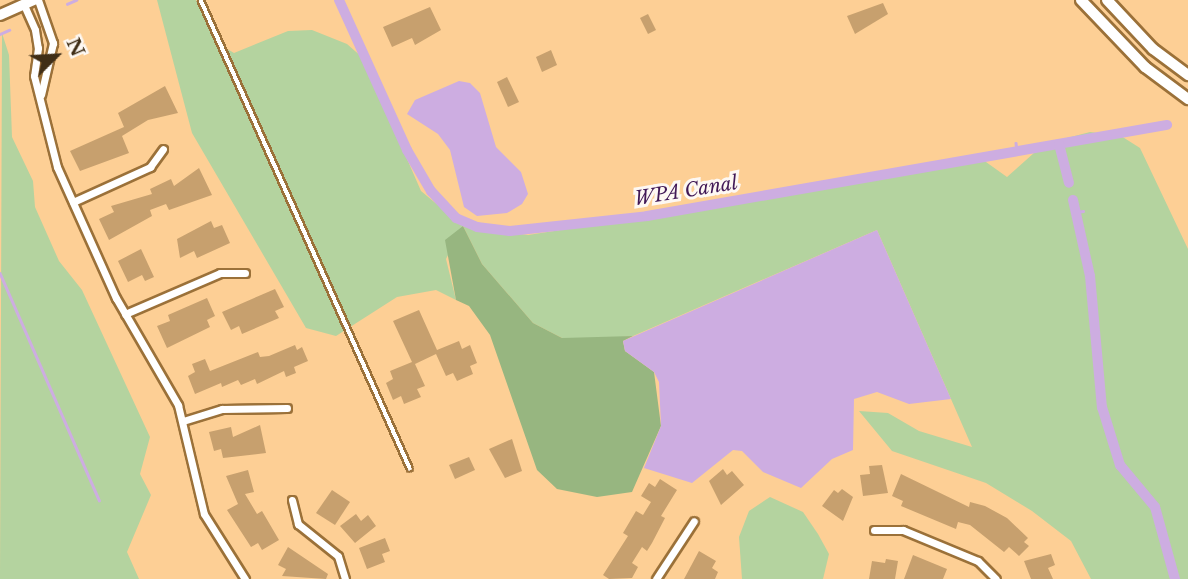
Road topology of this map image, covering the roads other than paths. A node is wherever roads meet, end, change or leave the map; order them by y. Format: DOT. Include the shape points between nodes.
graph roads {
  1 [pos="201,0"];
  2 [pos="1081,0"];
  3 [pos="1107,0"];
  4 [pos="32,2"];
  5 [pos="0,15"];
  6 [pos="1188,75"];
  7 [pos="1188,88"];
  8 [pos="1174,89"];
  9 [pos="41,95"];
  10 [pos="1188,99"];
  11 [pos="163,149"];
  12 [pos="73,202"];
  13 [pos="245,272"];
  14 [pos="125,314"];
  15 [pos="287,408"];
  16 [pos="183,421"];
  17 [pos="410,468"];
  18 [pos="292,500"];
  19 [pos="694,522"];
  20 [pos="874,530"];
  21 [pos="246,579"];
  22 [pos="345,579"];
  23 [pos="656,579"];
  24 [pos="996,579"];
  1 -- 17 [label="lane"];
  2 -- 8 [label="street" via="1108,32"];
  3 -- 6 [label="street" via="1153,49"];
  4 -- 5 [label="street"];
  4 -- 9 [label="street" via="37,39 34,76"];
  4 -- 9 [label="street" via="53,43"];
  7 -- 8 [label="street"];
  8 -- 10 [label="street"];
  9 -- 12 [label="street" via="44,128"];
  11 -- 12 [label="street" via="150,167"];
  12 -- 14 [label="street"];
  13 -- 14 [label="street" via="220,273"];
  14 -- 16 [label="street"];
  15 -- 16 [label="street" via="222,409"];
  16 -- 21 [label="street" via="204,514"];
  18 -- 22 [label="street" via="298,524 338,556"];
  19 -- 23 [label="street"];
  20 -- 24 [label="street" via="903,530 978,561"];
}
